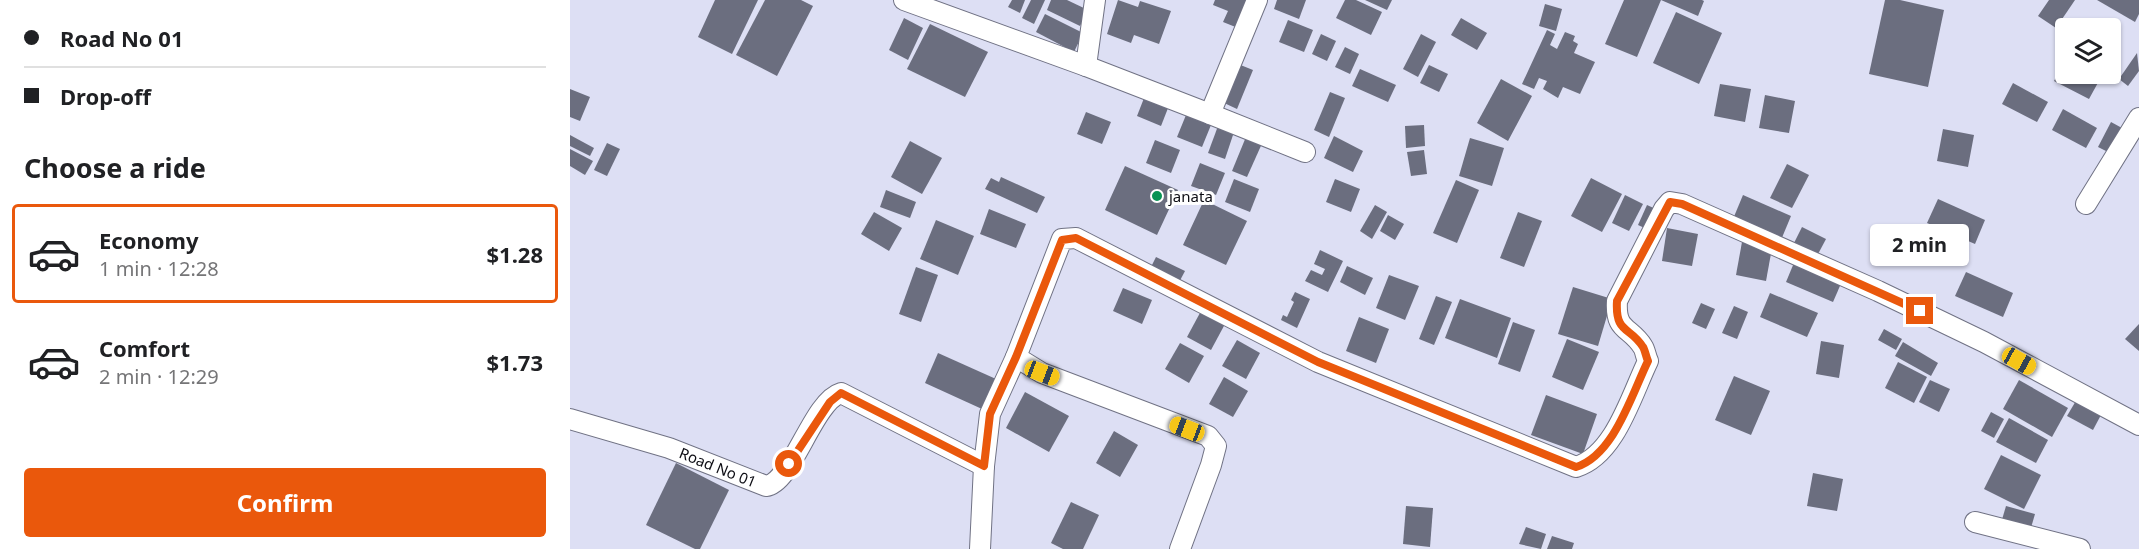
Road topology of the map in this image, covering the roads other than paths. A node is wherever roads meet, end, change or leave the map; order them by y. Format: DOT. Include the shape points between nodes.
graph roads {
  1 [pos="904,0"];
  2 [pos="1095,0"];
  3 [pos="1257,0"];
  4 [pos="1086,66"];
  5 [pos="1209,114"];
  6 [pos="2139,118"];
  7 [pos="1305,152"];
  8 [pos="2086,204"];
  9 [pos="1016,357"];
  10 [pos="570,419"];
  11 [pos="2139,425"];
  12 [pos="984,466"];
  13 [pos="1976,522"];
  14 [pos="980,549"];
  15 [pos="1180,549"];
  16 [pos="2080,549"];
  1 -- 4 [label="street"];
  2 -- 4 [label="street"];
  3 -- 5 [label="street"];
  4 -- 5 [label="street"];
  5 -- 7 [label="street"];
  6 -- 8 [label="street"];
  9 -- 11 [label="street" via="1062,240 1076,238 1318,362 1576,467 1588,463 1606,447 1648,361 1643,347 1616,317 1617,301 1670,202 1878,291 1984,342"];
  9 -- 12 [label="street" via="990,414"];
  9 -- 15 [label="street" via="1042,373 1208,436 1216,446"];
  10 -- 12 [label="street, Road No 01" via="669,448 766,486 780,479 830,402 841,393"];
  12 -- 14 [label="street"];
  13 -- 16 [label="street"];
}
